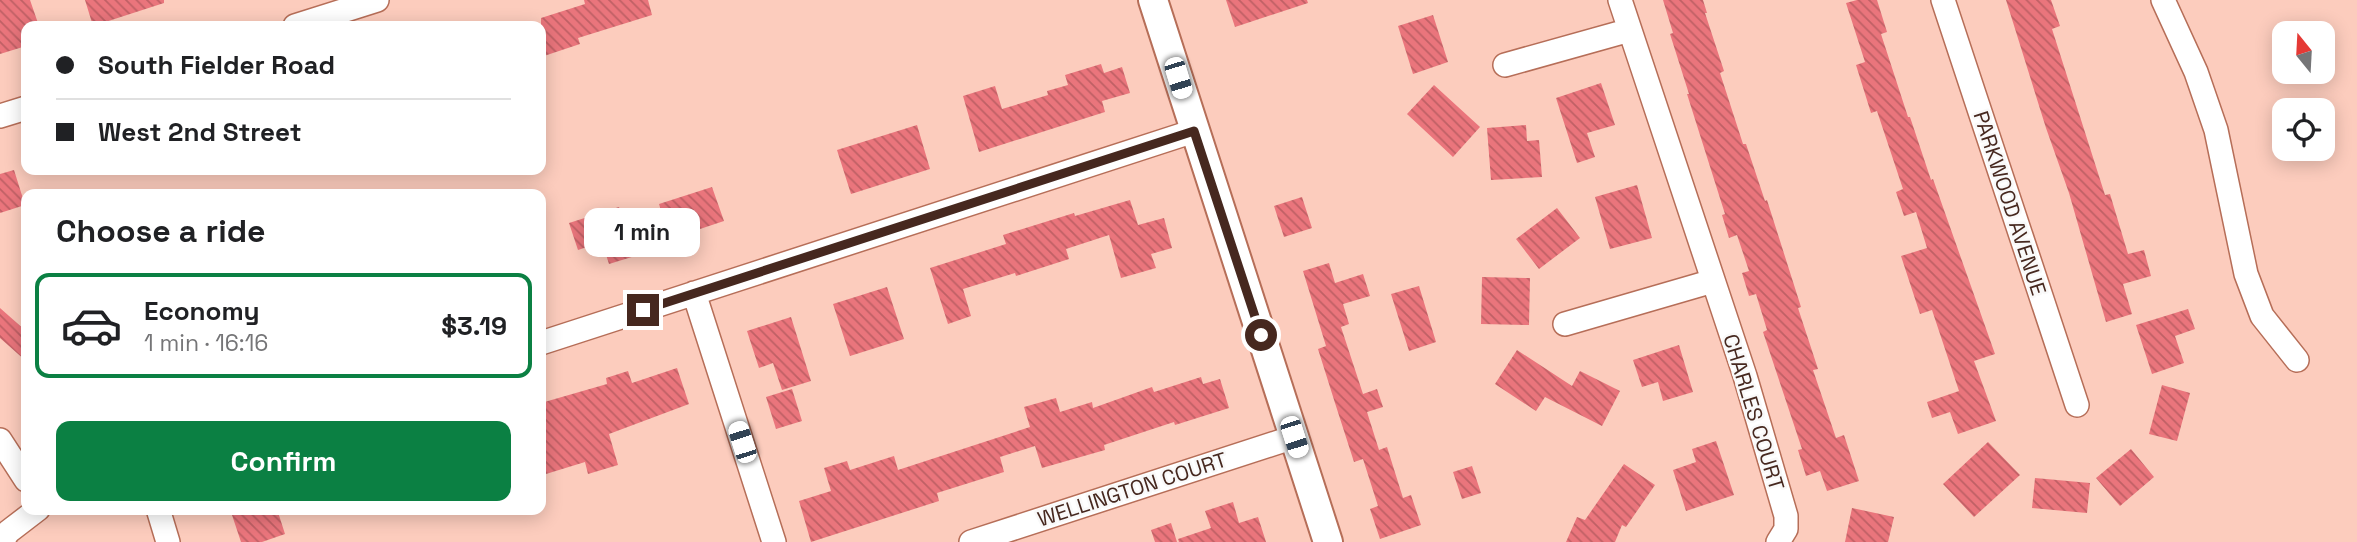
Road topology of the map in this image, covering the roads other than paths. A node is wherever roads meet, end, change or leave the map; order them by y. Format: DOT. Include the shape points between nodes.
graph roads {
  1 [pos="377,0"];
  2 [pos="1153,0"];
  3 [pos="1619,0"];
  4 [pos="1943,0"];
  5 [pos="2163,0"];
  6 [pos="311,21"];
  7 [pos="1630,30"];
  8 [pos="1505,65"];
  9 [pos="21,110"];
  10 [pos="0,116"];
  11 [pos="1194,131"];
  12 [pos="1713,281"];
  13 [pos="694,293"];
  14 [pos="1565,324"];
  15 [pos="546,341"];
  16 [pos="2297,360"];
  17 [pos="2077,405"];
  18 [pos="1294,437"];
  19 [pos="0,440"];
  20 [pos="21,472"];
  21 [pos="30,515"];
  22 [pos="160,515"];
  23 [pos="1010,536"];
  24 [pos="2,542"];
  25 [pos="169,542"];
  26 [pos="774,542"];
  27 [pos="971,542"];
  28 [pos="1328,542"];
  29 [pos="1778,542"];
  1 -- 6 [label="street"];
  2 -- 11 [label="main road"];
  3 -- 7 [label="street, CHARLES COURT"];
  4 -- 17 [label="street, PARKWOOD AVENUE"];
  5 -- 16 [label="street" via="2216,130 2246,274 2262,316"];
  7 -- 8 [label="street"];
  7 -- 12 [label="street, CHARLES COURT"];
  9 -- 10 [label="street"];
  11 -- 13 [label="street"];
  11 -- 18 [label="main road"];
  12 -- 14 [label="street"];
  12 -- 29 [label="street, CHARLES COURT" via="1786,516 1786,529"];
  13 -- 15 [label="street"];
  13 -- 26 [label="street"];
  18 -- 23 [label="street, WELLINGTON COURT"];
  18 -- 28 [label="main road"];
  19 -- 20 [label="street"];
  21 -- 24 [label="street"];
  22 -- 25 [label="street"];
  23 -- 27 [label="street, WELLINGTON COURT"];
}
